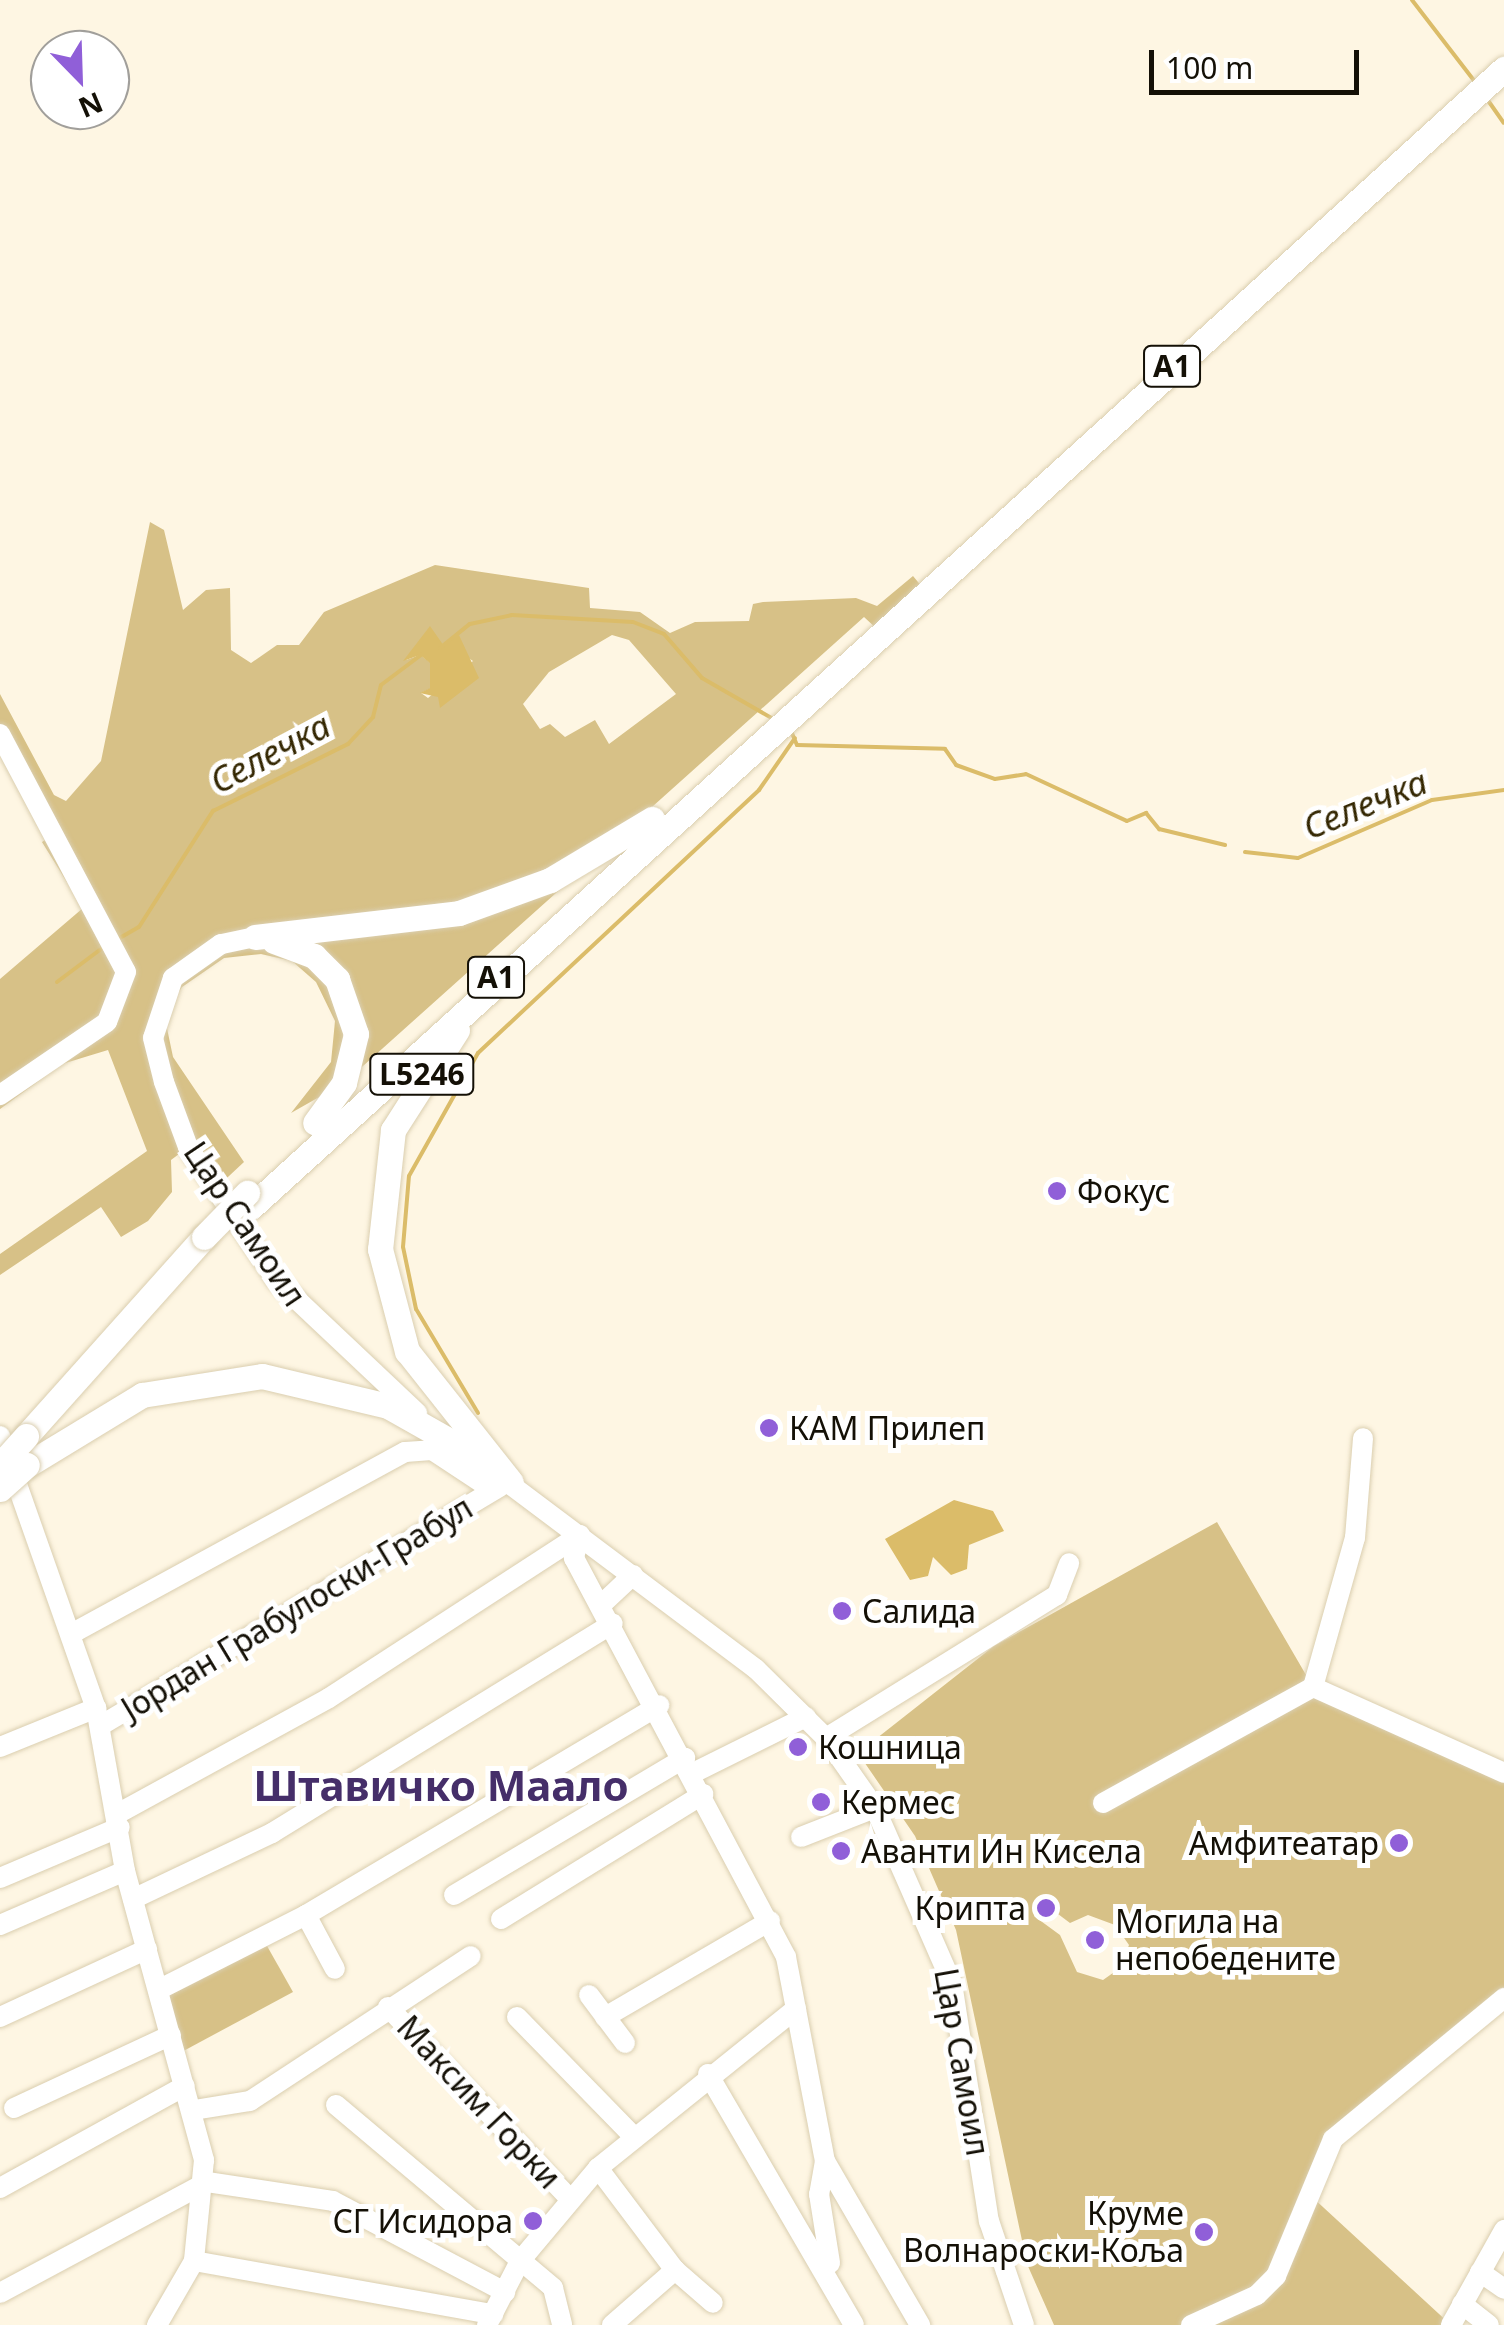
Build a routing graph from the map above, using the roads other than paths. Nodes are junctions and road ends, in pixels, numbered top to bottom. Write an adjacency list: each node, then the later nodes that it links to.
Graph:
1 (1504, 69): 2 (main road, A1)
2 (878, 630): 4 (main road, L5246)
3 (0, 734): 6 (street)
4 (742, 750): 5 (main road, L5246); 7 (main road, A1); 12 (main road, L5246)
5 (254, 937): 7 (main road, L5246); 10 (street, Цар Самоил / L5246)
6 (0, 1094)
7 (249, 1200): 8 (main road, A1)
8 (13, 1436): 11 (main road, bridge); 13 (street, Јордан Грабулоски-Грабул)
9 (1364, 1438): 20 (street)
10 (457, 1445): 12 (street, L5246); 13 (main road, L5246, bridge)
11 (0, 1465)
12 (502, 1486): 14 (street, Цар Самоил / L5246); 19 (street, Јордан Грабулоски-Грабул); 22 (street, Јордан Грабулоски-Грабул)
13 (9, 1490): 19 (street, Јордан Грабулоски-Грабул)
14 (580, 1535): 16 (street, Цар Самоил / L5246); 17 (street); 31 (street)
15 (1069, 1563): 24 (street)
16 (633, 1575): 17 (street); 23 (street, Цар Самоил / L5246)
17 (601, 1604): 18 (street)
18 (613, 1623): 21 (street); 36 (street)
19 (71, 1634): 22 (street, Јордан Грабулоски-Грабул)
20 (1313, 1687): 27 (street); 29 (street)
21 (659, 1706): 26 (street); 37 (street)
22 (98, 1717): 25 (street); 31 (street, Јордан Грабулоски-Грабул)
23 (806, 1718): 24 (street, Цар Самоил / L5246); 26 (street)
24 (826, 1738): 30 (street, Цар Самоил / L5246)
25 (0, 1747)
26 (689, 1766): 28 (street); 35 (street)
27 (1504, 1772)
28 (703, 1794): 38 (street); 39 (street)
29 (1103, 1803)
30 (875, 1808): 32 (street); 82 (street, Цар Самоил / L5246)
31 (120, 1820): 33 (street, Јордан Грабулоски-Грабул); 34 (street)
32 (801, 1837)
33 (125, 1871): 36 (street, Јордан Грабулоски-Грабул); 40 (street)
34 (0, 1878)
35 (454, 1895)
36 (133, 1900): 41 (street, Јордан Грабулоски-Грабул)
37 (306, 1915): 43 (street); 44 (street)
38 (501, 1919)
39 (770, 1922): 48 (street); 50 (street)
40 (0, 1926)
41 (147, 1950): 44 (street, Јордан Грабулоски-Грабул); 49 (street)
42 (470, 1956): 47 (street, Максим Горки)
43 (335, 1969)
44 (160, 1989): 52 (street, Јордан Грабулоски-Грабул)
45 (588, 1995): 50 (street)
46 (1504, 1998): 83 (street)
47 (388, 2007): 58 (street, Максим Горки); 64 (street, Максим Горки)
48 (796, 2009): 54 (street, Максим Горки); 60 (street)
49 (0, 2017)
50 (605, 2017): 53 (street)
51 (518, 2018): 59 (street)
52 (170, 2035): 55 (street, Јордан Грабулоски-Грабул); 57 (street)
53 (625, 2043)
54 (708, 2074): 59 (street, Максим Горки); 70 (street)
55 (186, 2086): 58 (street, Јордан Грабулоски-Грабул); 63 (street)
56 (336, 2105): 67 (street)
57 (14, 2108)
58 (194, 2110): 62 (street, Јордан Грабулоски-Грабул)
59 (634, 2137): 61 (street, Максим Горки)
60 (825, 2162): 70 (street); 81 (street)
61 (598, 2168): 64 (street, Максим Горки); 68 (street, Максим Горки)
62 (207, 2182): 66 (street, Јордан Грабулоски-Грабул); 72 (street); 73 (street)
63 (0, 2188)
64 (569, 2198): 67 (street, Максим Горки)
65 (1504, 2230): 69 (street)
66 (194, 2260): 76 (street); 77 (street, Јордан Грабулоски-Грабул)
67 (520, 2262): 72 (street, Максим Горки); 78 (street)
68 (675, 2270): 74 (street, Максим Горки); 79 (street)
69 (1480, 2272): 71 (street); 75 (street)
70 (833, 2276): 80 (street)
71 (1504, 2289)
72 (504, 2292): 76 (street, Максим Горки)
73 (0, 2293)
74 (713, 2303)
75 (1462, 2304): 84 (street); 85 (street)
76 (490, 2319)
77 (163, 2324)
78 (562, 2325)
79 (612, 2325)
80 (854, 2325)
81 (920, 2325)
82 (1024, 2325)
83 (1191, 2325)
84 (1451, 2325)
85 (1489, 2325)

